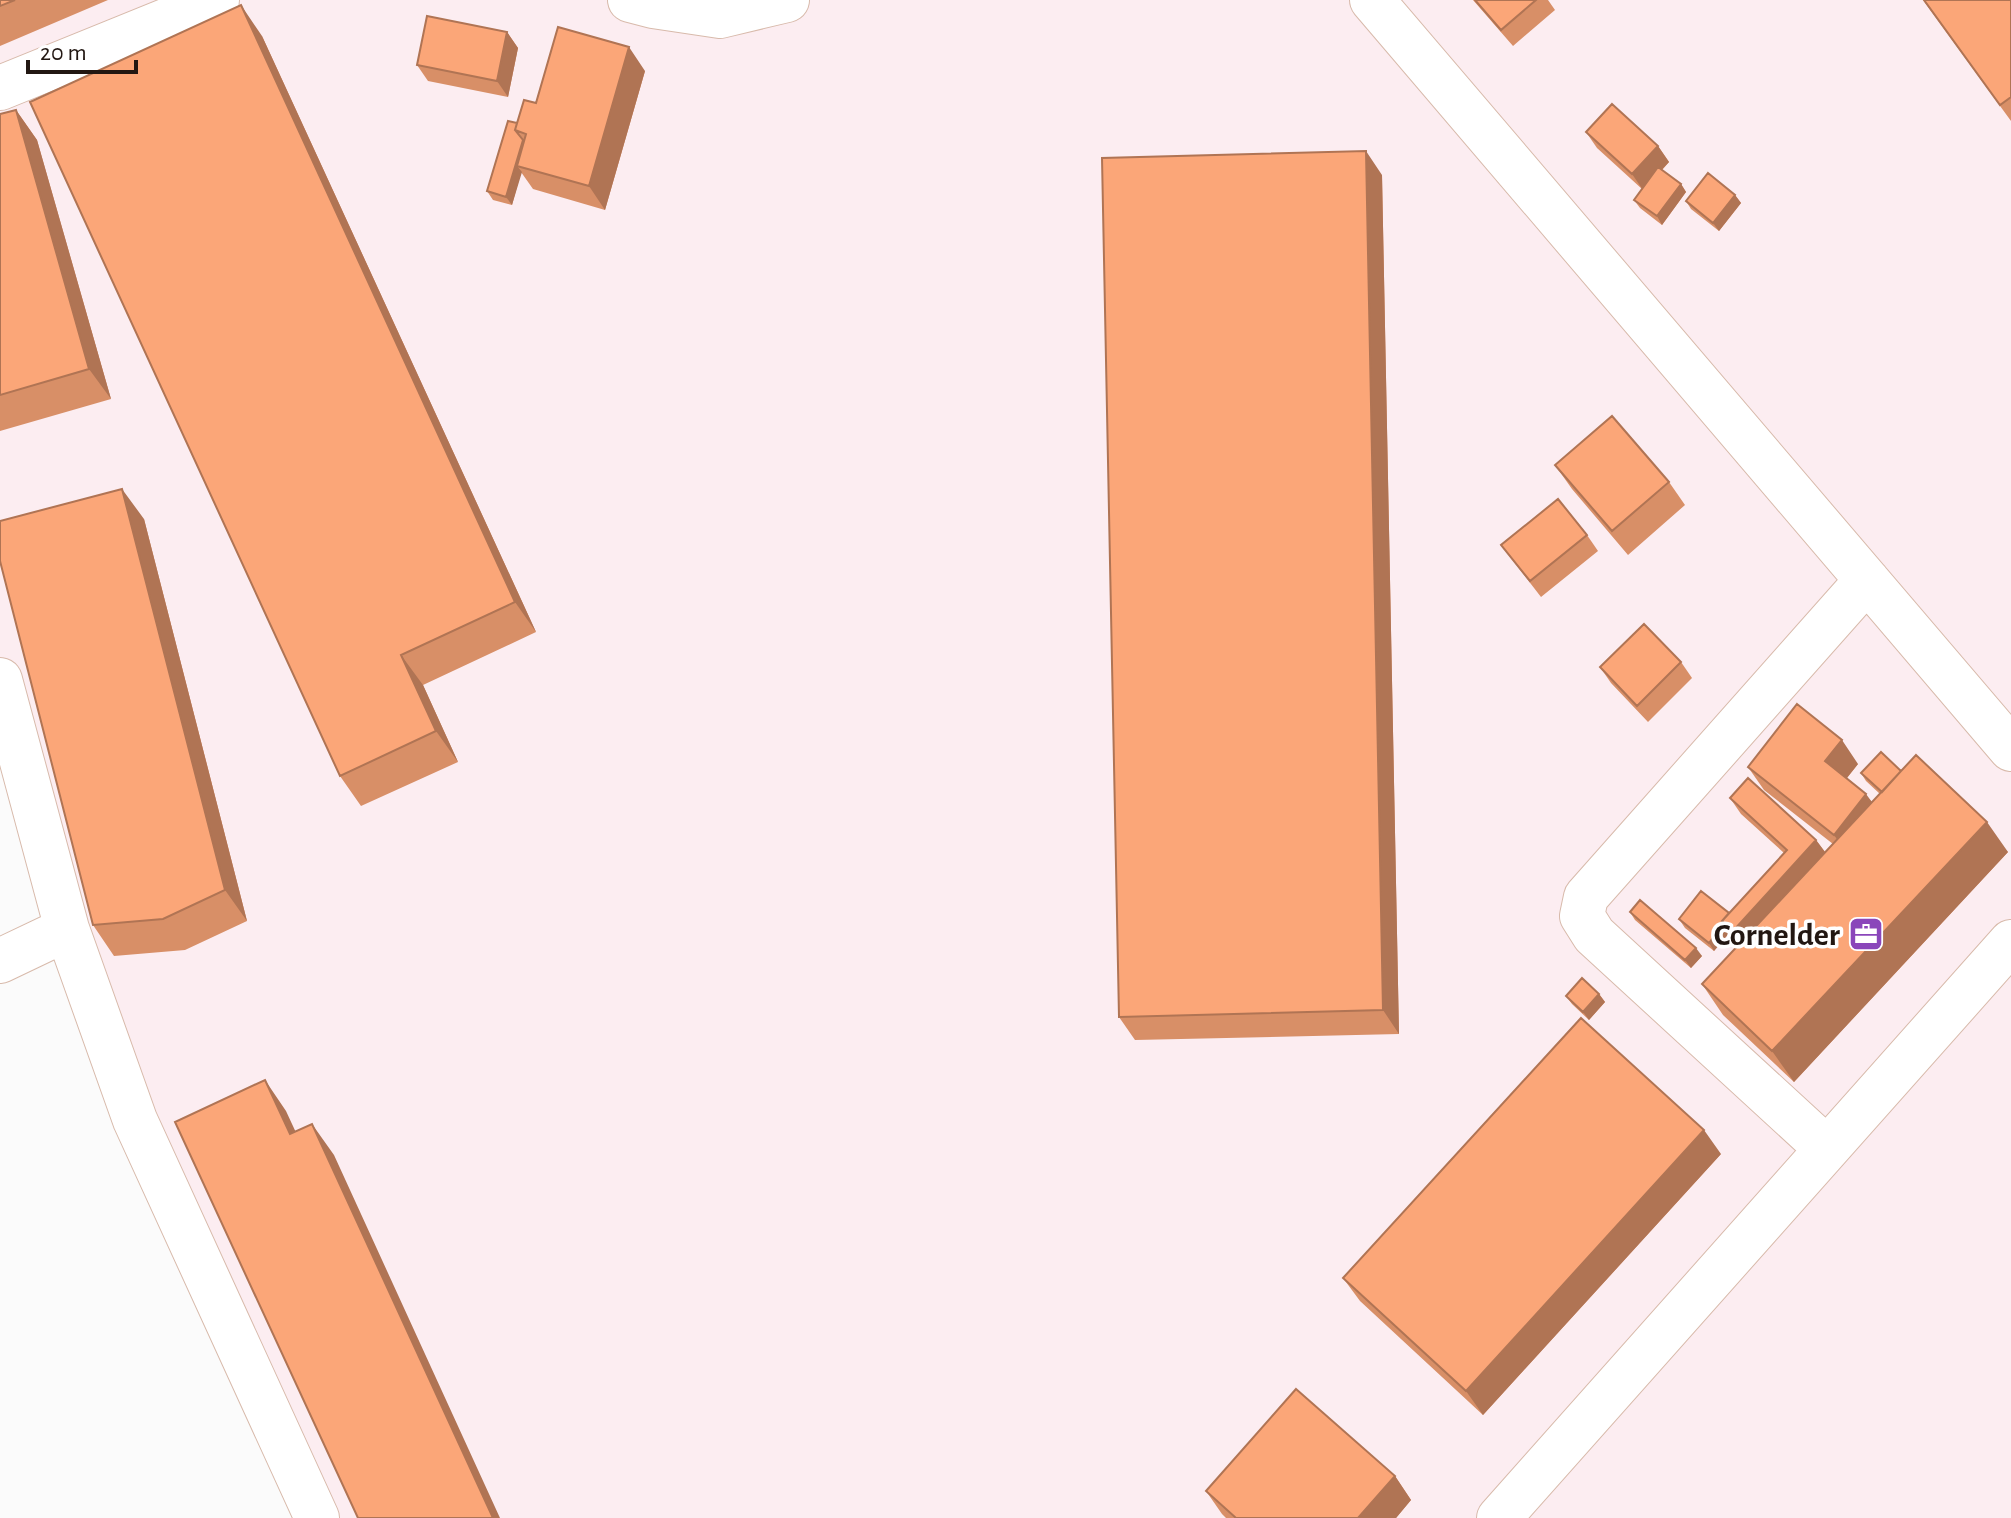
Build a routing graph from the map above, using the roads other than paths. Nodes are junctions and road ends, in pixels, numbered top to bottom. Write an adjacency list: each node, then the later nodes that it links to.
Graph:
1 (217, 0): 5 (lane)
2 (630, 0): 3 (lane)
3 (787, 0)
4 (1372, 0): 6 (lane)
5 (0, 88)
6 (1867, 580): 8 (lane); 12 (lane)
7 (0, 683): 9 (lane)
8 (2011, 749)
9 (67, 929): 11 (lane); 13 (lane)
10 (2011, 942): 12 (lane)
11 (0, 961)
12 (1827, 1149): 14 (lane)
13 (317, 1518)
14 (1499, 1518)

